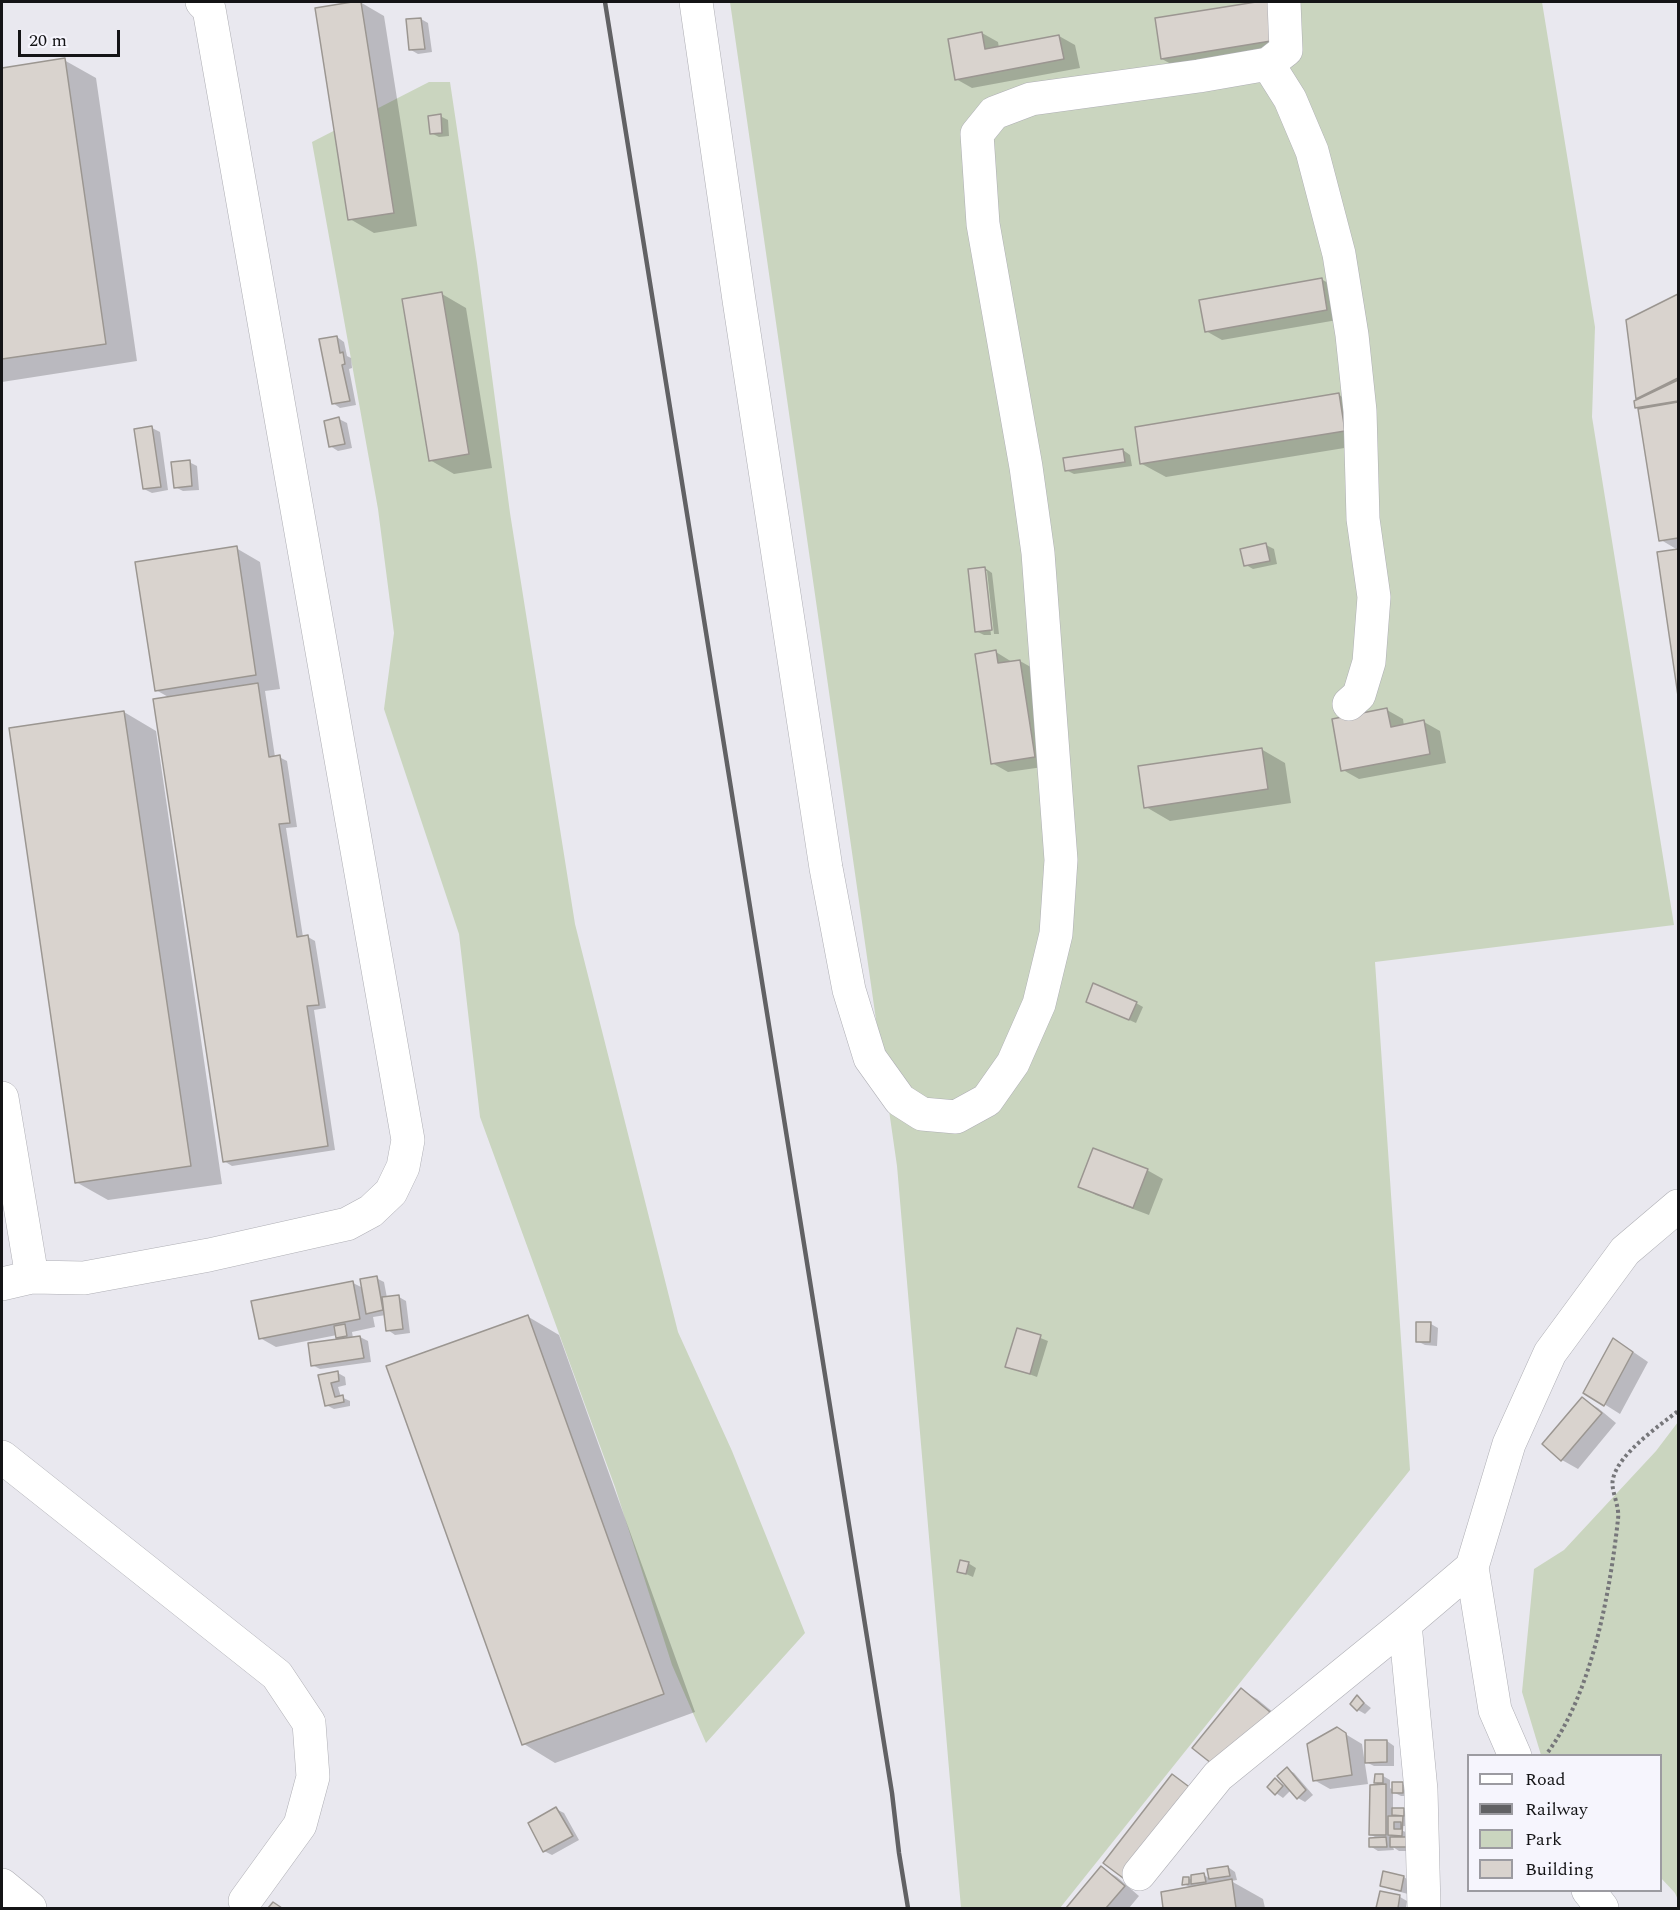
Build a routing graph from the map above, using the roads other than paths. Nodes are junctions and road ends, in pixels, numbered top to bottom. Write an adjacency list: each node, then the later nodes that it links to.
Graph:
1 (202, 2): 8 (lane)
2 (696, 2): 4 (lane)
3 (1284, 2): 4 (lane)
4 (1268, 64): 5 (lane)
5 (1349, 704)
6 (2, 1098): 8 (lane)
7 (1678, 1206): 10 (lane)
8 (17, 1281)
9 (2, 1457): 16 (lane)
10 (1472, 1567): 11 (lane); 12 (lane)
11 (1405, 1624): 13 (lane); 18 (lane)
12 (1515, 1754)
13 (1138, 1874)
14 (2, 1885): 17 (lane)
15 (1590, 1892): 19 (lane)
16 (245, 1901)
17 (30, 1908)
18 (1424, 1908)
19 (1602, 1908)

